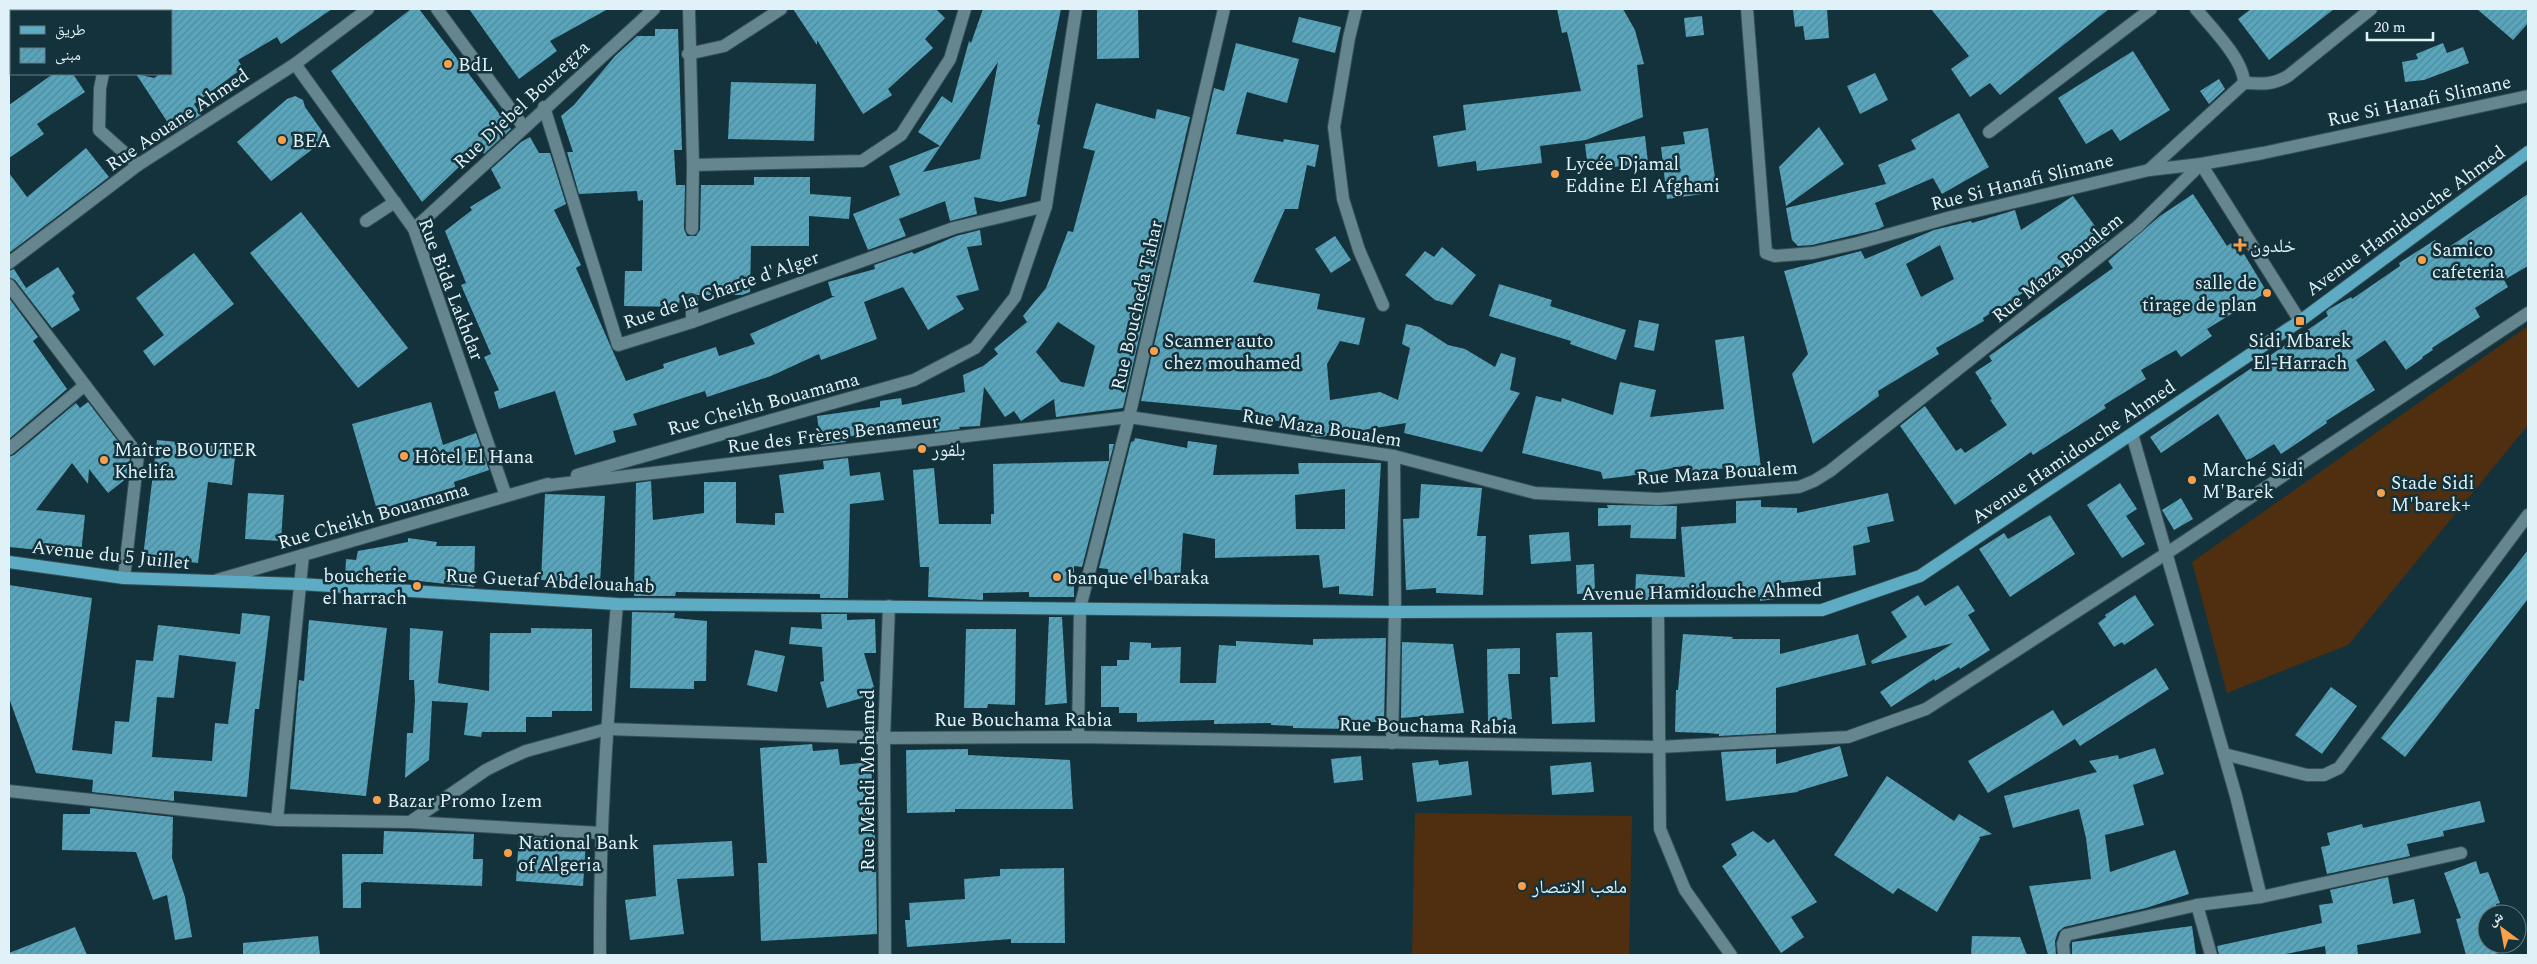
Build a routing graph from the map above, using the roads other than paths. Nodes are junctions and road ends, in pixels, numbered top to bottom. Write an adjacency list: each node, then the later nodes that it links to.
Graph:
1 (368, 9): 15 (street, Rue Aouane Ahmed)
2 (437, 9): 20 (street)
3 (654, 9): 19 (street, Rue Djebel Bouzegza)
4 (689, 9): 14 (street)
5 (781, 9): 14 (street)
6 (965, 9): 25 (street)
7 (1076, 9): 28 (street, Rue Cheikh Bouamama)
8 (1224, 9): 40 (street, Rue Boucheda Tahar)
9 (1356, 9): 35 (street)
10 (1747, 9): 26 (street, Rue Si Hanafi Slimane)
11 (2151, 9): 21 (street)
12 (2196, 9): 17 (street)
13 (2371, 9): 17 (street)
14 (688, 54): 25 (street)
15 (295, 64): 24 (street, Rue Aouane Ahmed); 27 (street, Rue Bida Lakhdar)
16 (103, 75): 24 (street)
17 (2244, 83): 26 (street)
18 (2528, 96): 23 (street, Rue Si Hanafi Slimane)
19 (544, 107): 20 (street, Rue Djebel Bouzegza); 38 (street, Rue de la Charte d'Alger)
20 (524, 126): 30 (street, Rue Djebel Bouzegza)
21 (1989, 132)
22 (2528, 152): 37 (main road, Avenue Hamidouche Ahmed)
23 (2200, 164): 26 (street, Rue Si Hanafi Slimane); 37 (street); 43 (street, Rue Maza Boualem)
24 (138, 165): 32 (street, Rue Aouane Ahmed)
25 (693, 165): 31 (street)
26 (2148, 170)
27 (394, 202): 29 (street); 30 (street, Rue Bida Lakhdar)
28 (1046, 206): 38 (street, Rue de la Charte d'Alger); 44 (street, Rue Cheikh Bouamama)
29 (366, 221)
30 (414, 229): 45 (street, Rue Bida Lakhdar)
31 (692, 229)
32 (9, 263)
33 (9, 285): 39 (street)
34 (692, 300): 38 (street)
35 (1383, 305)
36 (2528, 313): 47 (street, Rue Bouchama Rabia)
37 (2300, 321): 41 (main road, Avenue Hamidouche Ahmed)
38 (692, 322)
39 (85, 386): 42 (street); 50 (street)
40 (1129, 417): 43 (street, Rue Maza Boualem); 44 (street, Rue des Frères Benameur); 55 (street, Rue Boucheda Tahar)
41 (2132, 434): 47 (street); 57 (main road, Avenue Hamidouche Ahmed)
42 (9, 449)
43 (1394, 456): 56 (street)
44 (542, 486): 45 (street, Rue Cheikh Bouamama)
45 (506, 496): 48 (street, Rue Cheikh Bouamama)
46 (2528, 515): 63 (street)
47 (2167, 553): 62 (street, Rue Bouchama Rabia); 63 (street)
48 (303, 555): 51 (street, Rue Cheikh Bouamama); 52 (street)
49 (9, 562): 50 (main road, Avenue du 5 Juillet)
50 (124, 578): 51 (main road, Avenue du 5 Juillet)
51 (209, 583): 52 (main road, Rue Guetaf Abdelouahab)
52 (300, 584): 53 (main road, Rue Guetaf Abdelouahab); 65 (street)
53 (617, 604): 54 (main road, Rue Guetaf Abdelouahab); 58 (street)
54 (889, 606): 55 (main road, Avenue Hamidouche Ahmed); 60 (street, Rue Mehdi Mohamed)
55 (1080, 608): 56 (main road, Avenue Hamidouche Ahmed); 59 (street, Rue Boucheda Tahar)
56 (1395, 612): 57 (main road, Avenue Hamidouche Ahmed); 61 (street)
57 (1658, 612): 62 (street)
58 (607, 729): 60 (street, Rue Bouchama Rabia); 66 (street, Rue Bouchama Rabia); 67 (street)
59 (1078, 736): 60 (street, Rue Bouchama Rabia); 61 (street, Rue Bouchama Rabia)
60 (884, 738): 72 (street, Rue Mehdi Mohamed)
61 (1392, 743): 62 (street, Rue Bouchama Rabia)
62 (1659, 747): 73 (street)
63 (2224, 754): 69 (street)
64 (9, 791): 65 (street)
65 (277, 820): 66 (street)
66 (410, 822): 67 (street)
67 (601, 833): 71 (street)
68 (2461, 853): 69 (street)
69 (2261, 897): 70 (street)
70 (2197, 905): 74 (street); 75 (street)
71 (600, 955)
72 (885, 955)
73 (1731, 955)
74 (2064, 955)
75 (2210, 955)

